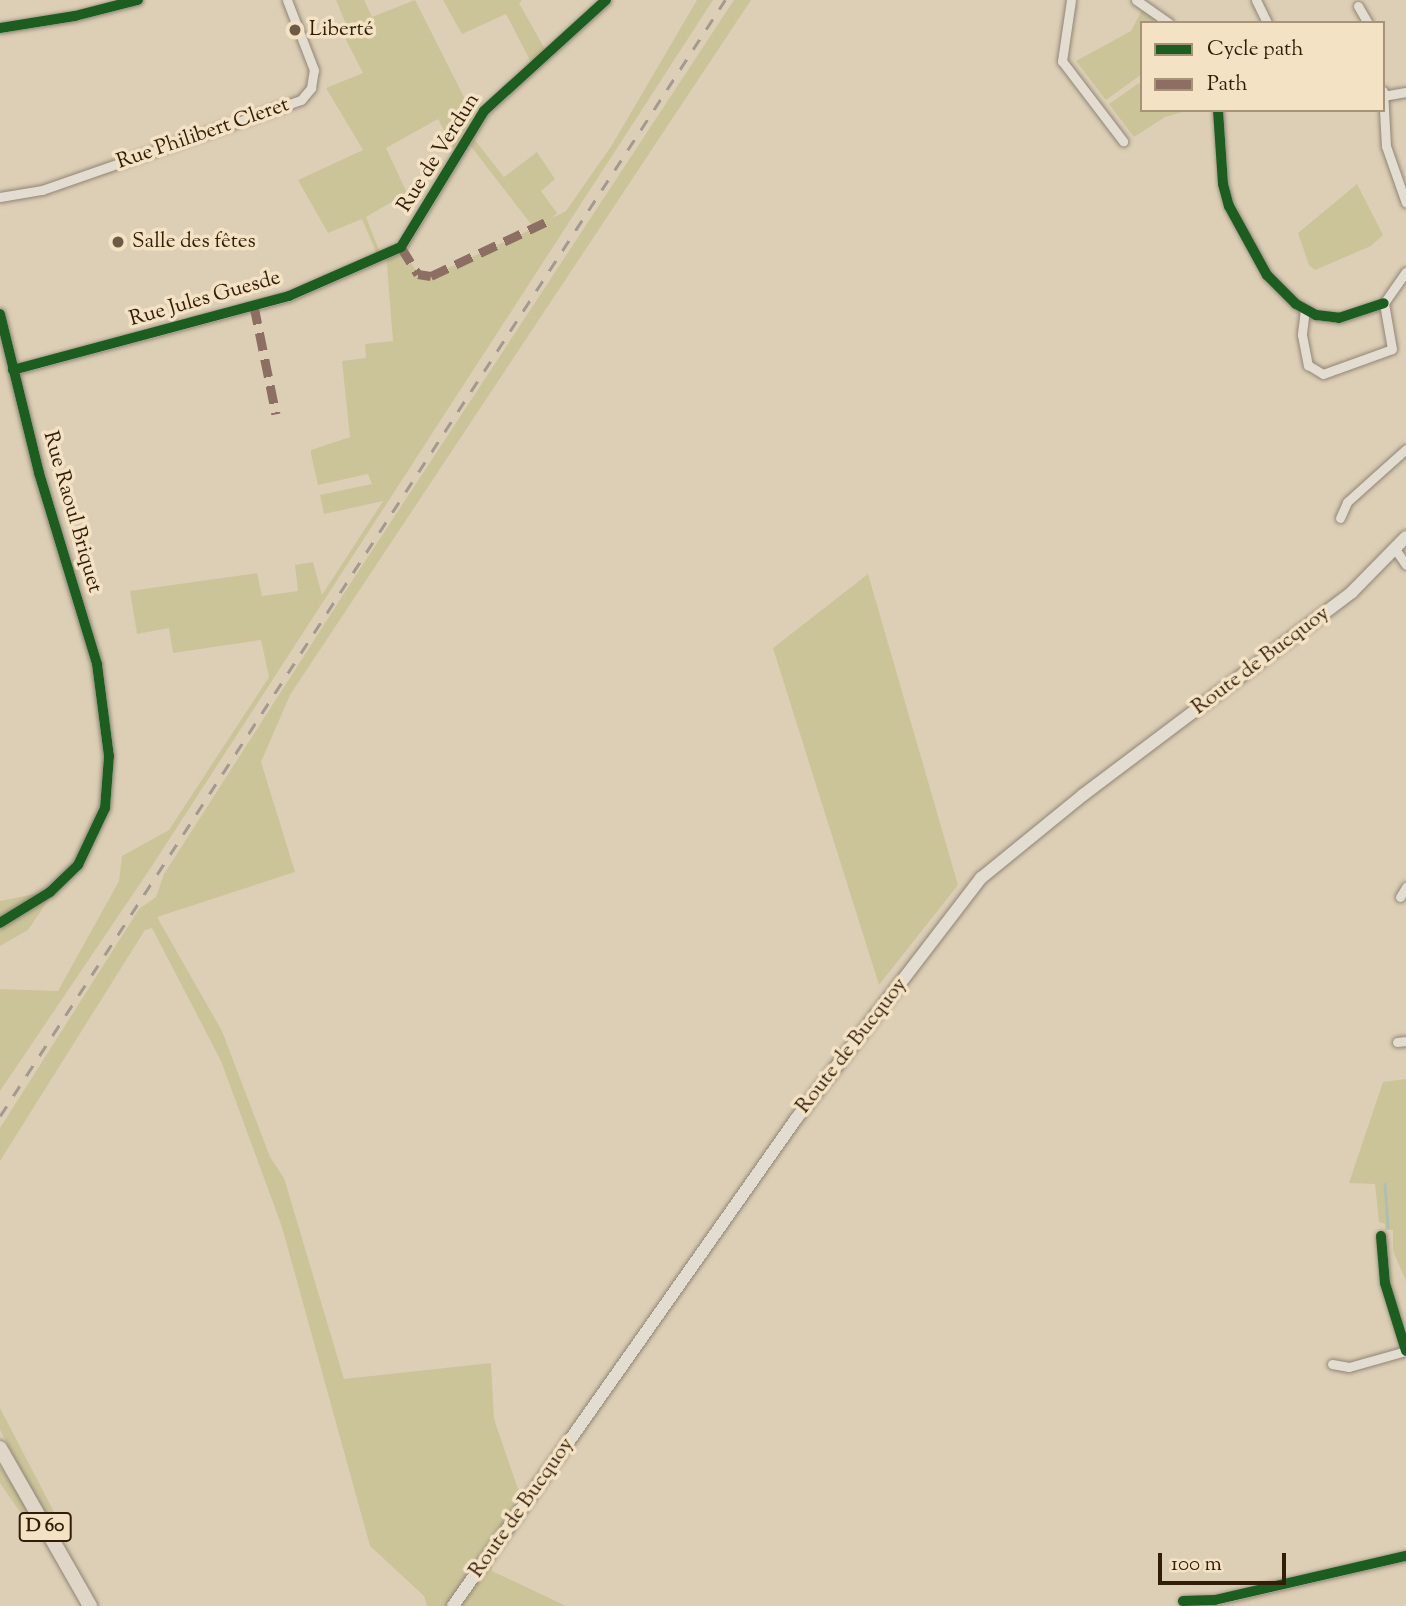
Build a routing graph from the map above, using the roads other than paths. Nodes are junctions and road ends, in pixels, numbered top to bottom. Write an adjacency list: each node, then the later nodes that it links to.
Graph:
1 (138, 0): 11 (street)
2 (287, 0): 17 (street, Rue Philibert Cleret)
3 (606, 0): 19 (street, Rue de Verdun)
4 (1136, 0): 8 (street)
5 (1256, 0): 9 (street)
6 (1071, 2): 16 (street)
7 (1358, 6): 10 (street)
8 (1166, 21)
9 (1267, 21)
10 (1367, 21)
11 (0, 27)
12 (1406, 92): 13 (street)
13 (1385, 95)
14 (1218, 112): 22 (street)
15 (1385, 112): 18 (street)
16 (1124, 141)
17 (0, 197)
18 (1406, 203)
19 (401, 247): 25 (street, Rue Jules Guesde)
20 (1406, 272): 21 (street)
21 (1384, 303): 22 (street); 22 (street)
22 (1305, 309)
23 (0, 314): 24 (street, Rue Raoul Briquet)
24 (5, 356): 25 (street, Rue Raoul Briquet)
25 (13, 370): 33 (street, Rue Raoul Briquet)
26 (1406, 449): 27 (street)
27 (1340, 518)
28 (1406, 537): 29 (main road, Route de Bucquoy)
29 (1395, 549): 30 (street); 41 (main road, Route de Bucquoy)
30 (1406, 565)
31 (1406, 887): 32 (street)
32 (1400, 897)
33 (0, 923)
34 (1381, 1236): 35 (street)
35 (1406, 1351): 36 (street)
36 (1332, 1364)
37 (0, 1448): 40 (main road, D 60)
38 (1406, 1556): 39 (street)
39 (1183, 1601)
40 (90, 1606)
41 (453, 1606)

